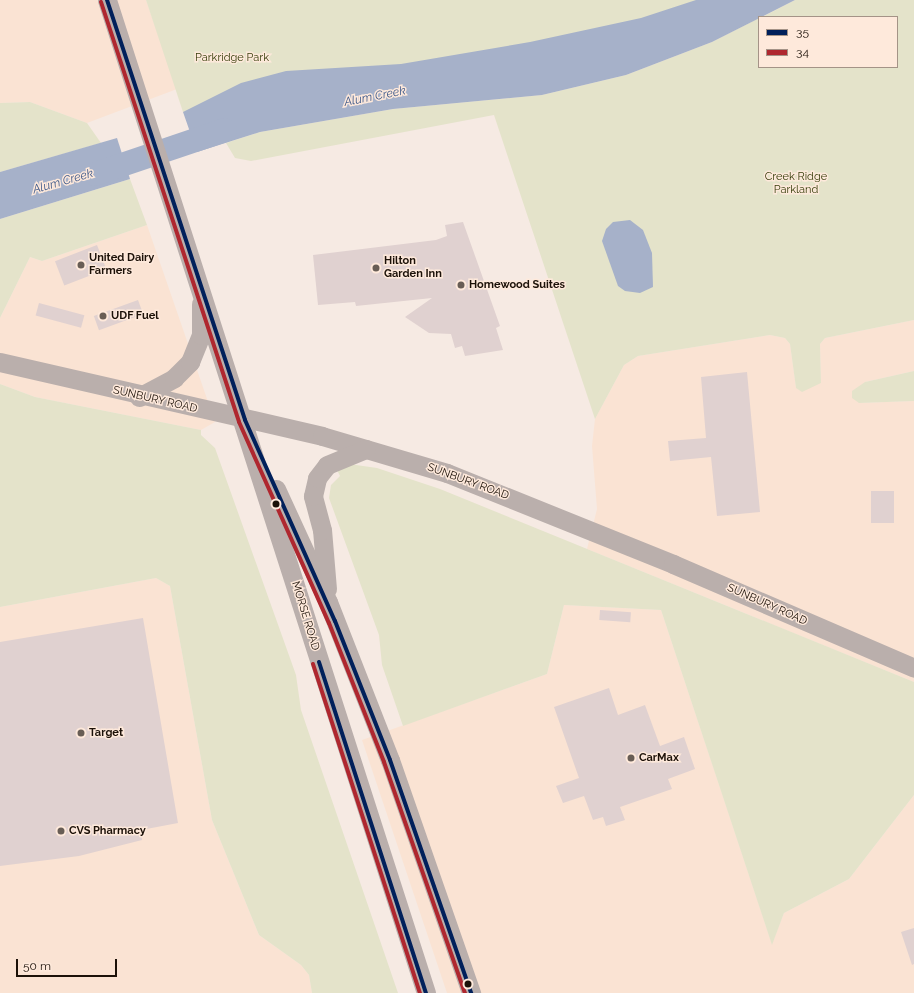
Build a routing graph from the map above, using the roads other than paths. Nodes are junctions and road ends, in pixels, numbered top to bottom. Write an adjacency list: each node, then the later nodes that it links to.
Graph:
1 (107, 0): 2 (main road, MORSE ROAD)
2 (200, 284): 4 (main road); 5 (main road, MORSE ROAD)
3 (0, 362): 4 (main road, SUNBURY ROAD)
4 (139, 397): 5 (main road, SUNBURY ROAD)
5 (244, 420): 6 (main road, SUNBURY ROAD); 7 (main road, MORSE ROAD); 9 (main road, MORSE ROAD)
6 (366, 449): 7 (main road); 8 (main road, SUNBURY ROAD)
7 (328, 602): 10 (main road, MORSE ROAD)
8 (914, 668)
9 (426, 993)
10 (471, 993)

